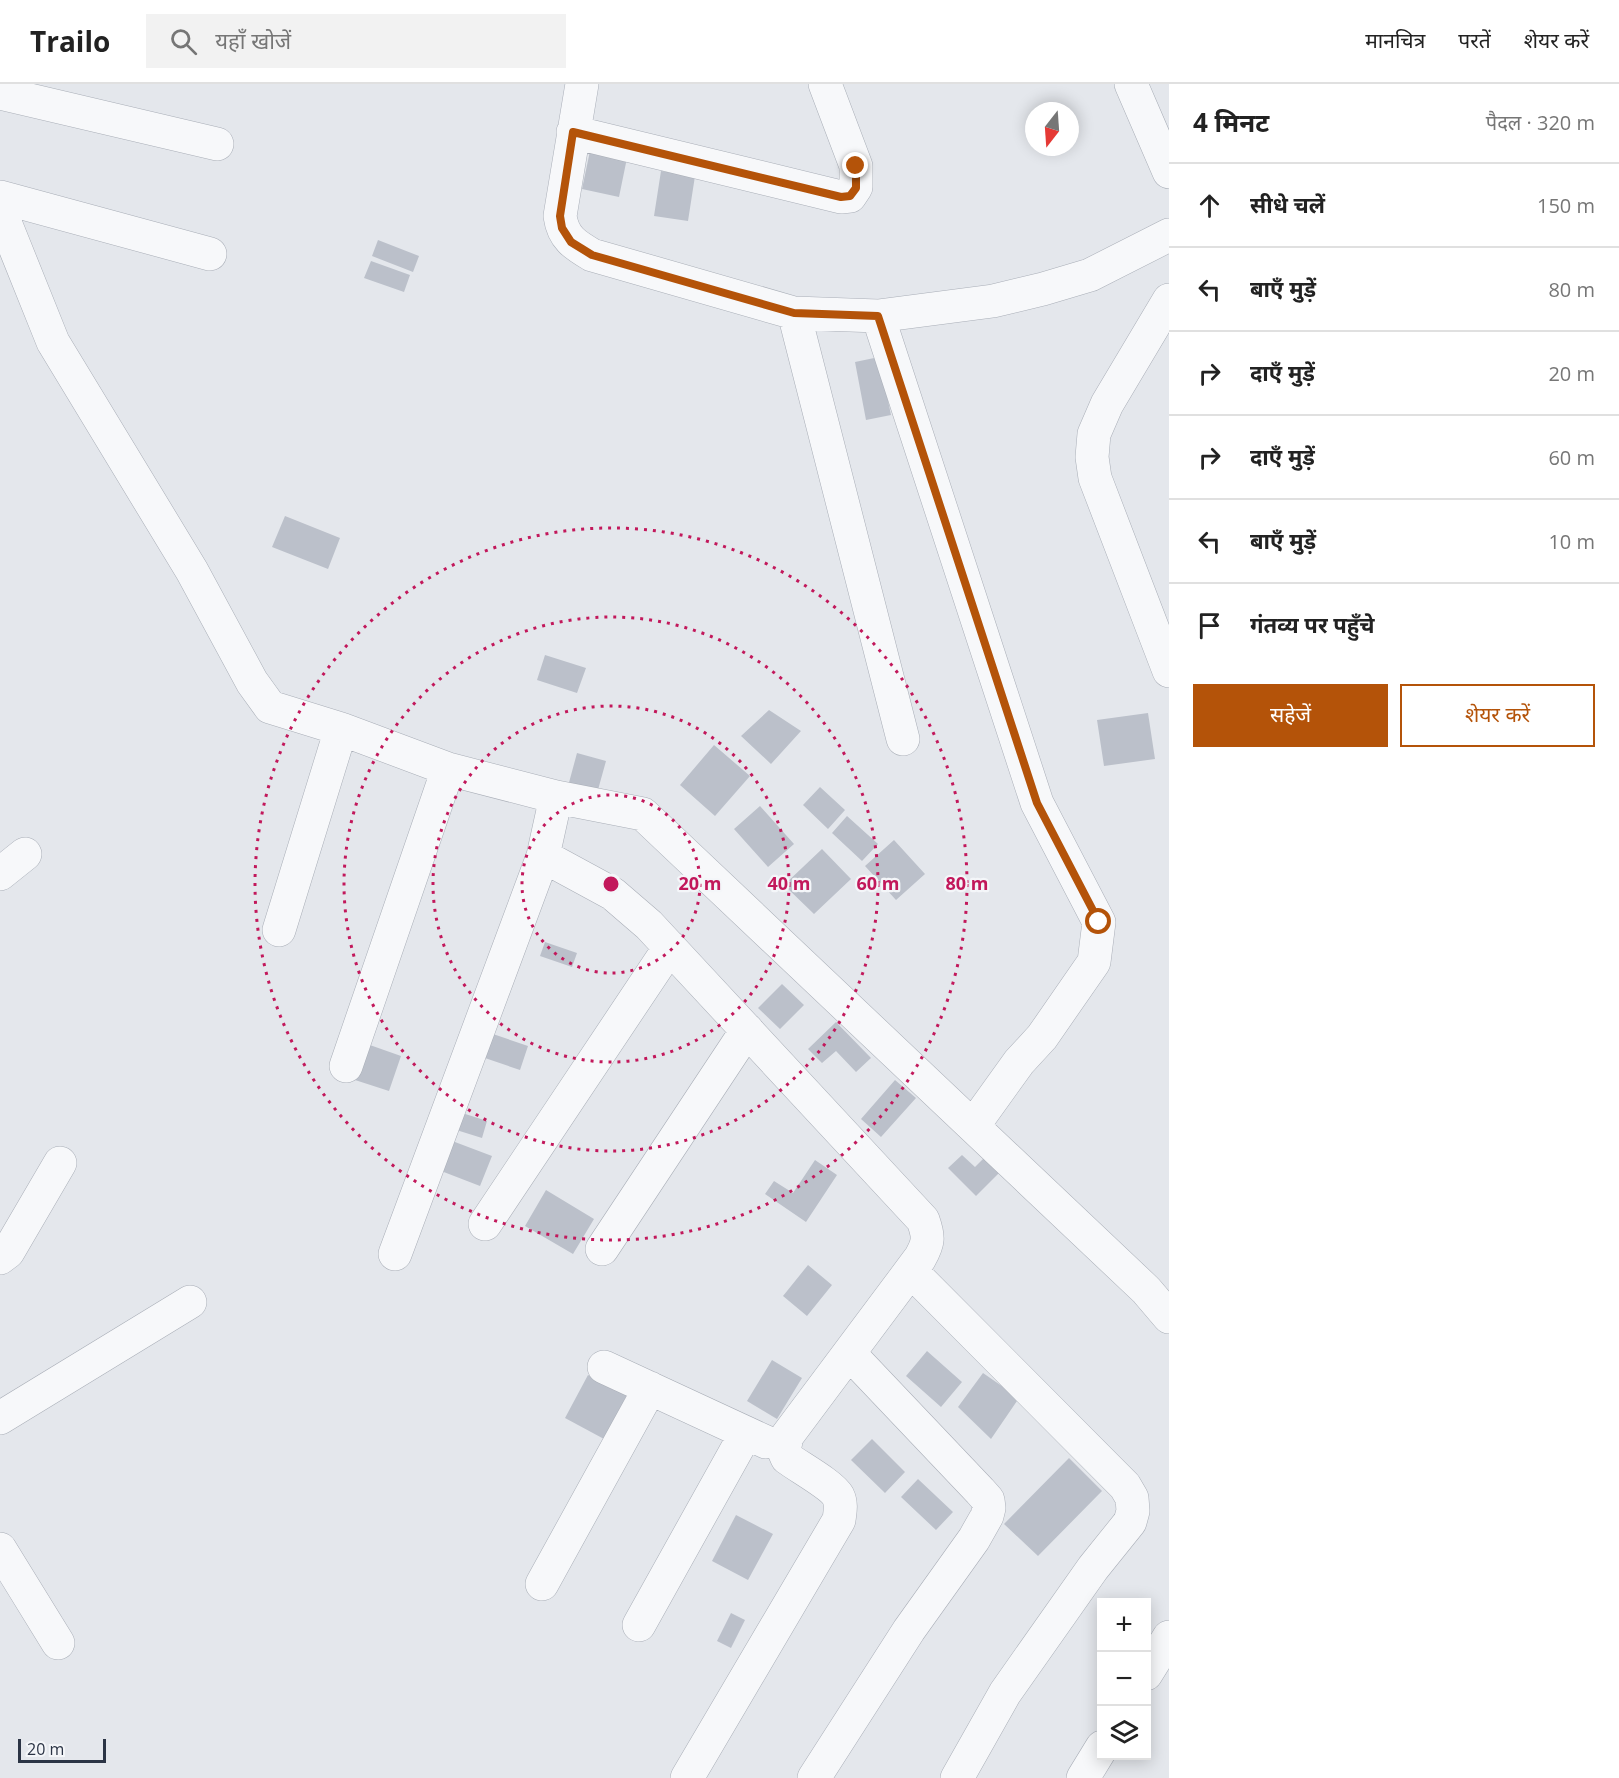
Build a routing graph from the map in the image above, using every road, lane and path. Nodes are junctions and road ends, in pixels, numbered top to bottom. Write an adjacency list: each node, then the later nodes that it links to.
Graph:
1 (582, 84): 5 (street)
2 (825, 84): 5 (street)
3 (1131, 84): 7 (street)
4 (0, 93): 6 (street)
5 (573, 132): 13 (street)
6 (217, 144)
7 (1169, 172)
8 (0, 197): 11 (street)
9 (0, 210): 16 (street)
10 (1169, 235): 14 (street)
11 (210, 254)
12 (1169, 300): 15 (street)
13 (794, 313): 14 (street); 17 (street)
14 (878, 316): 25 (street)
15 (1169, 671)
16 (341, 729): 18 (street); 21 (street)
17 (903, 739)
18 (448, 769): 19 (street); 24 (street)
19 (556, 797): 20 (street); 25 (street)
20 (543, 856): 22 (street); 29 (street)
21 (279, 930)
22 (670, 947): 23 (street); 27 (street)
23 (747, 1030): 28 (street); 31 (street)
24 (346, 1066)
25 (973, 1126): 33 (street)
26 (60, 1164): 30 (street)
27 (485, 1224)
28 (602, 1249)
29 (395, 1254)
30 (0, 1258)
31 (911, 1271): 34 (street); 47 (street)
32 (190, 1302): 37 (street)
33 (1169, 1317)
34 (849, 1353): 39 (street); 46 (street)
35 (604, 1367): 36 (street)
36 (650, 1388): 38 (street); 41 (street)
37 (0, 1418)
38 (746, 1433): 39 (street); 42 (street)
39 (784, 1451): 45 (street)
40 (0, 1549): 43 (street)
41 (542, 1584)
42 (639, 1625)
43 (58, 1643)
44 (1097, 1754): 48 (street)
45 (687, 1778)
46 (814, 1778)
47 (957, 1778)
48 (1083, 1778)

